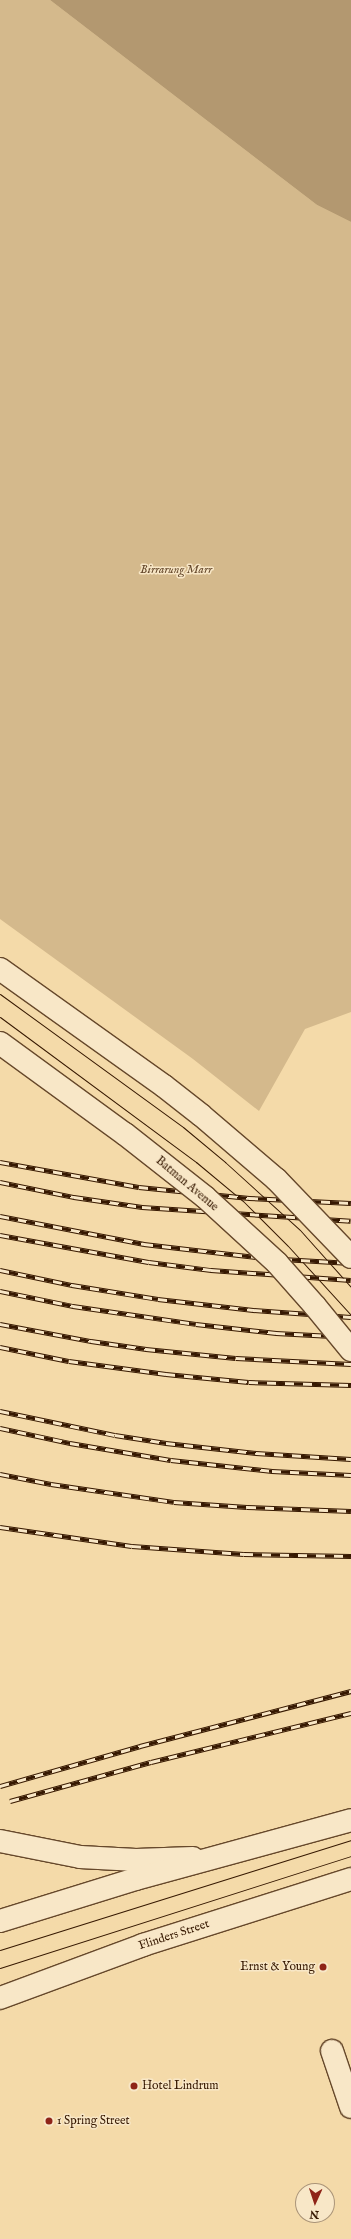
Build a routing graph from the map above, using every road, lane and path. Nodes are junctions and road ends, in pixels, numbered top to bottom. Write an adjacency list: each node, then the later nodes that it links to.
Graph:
1 (0, 968): 3 (street, bridge)
2 (0, 1043): 4 (street, Batman Avenue, bridge)
3 (351, 1257)
4 (351, 1350)
5 (351, 1820): 7 (street)
6 (0, 1841): 7 (street)
7 (223, 1854): 9 (street)
8 (351, 1879): 10 (street, Flinders Street)
9 (0, 1921)
10 (0, 1998)
11 (332, 2051): 12 (street)
12 (351, 2107)

